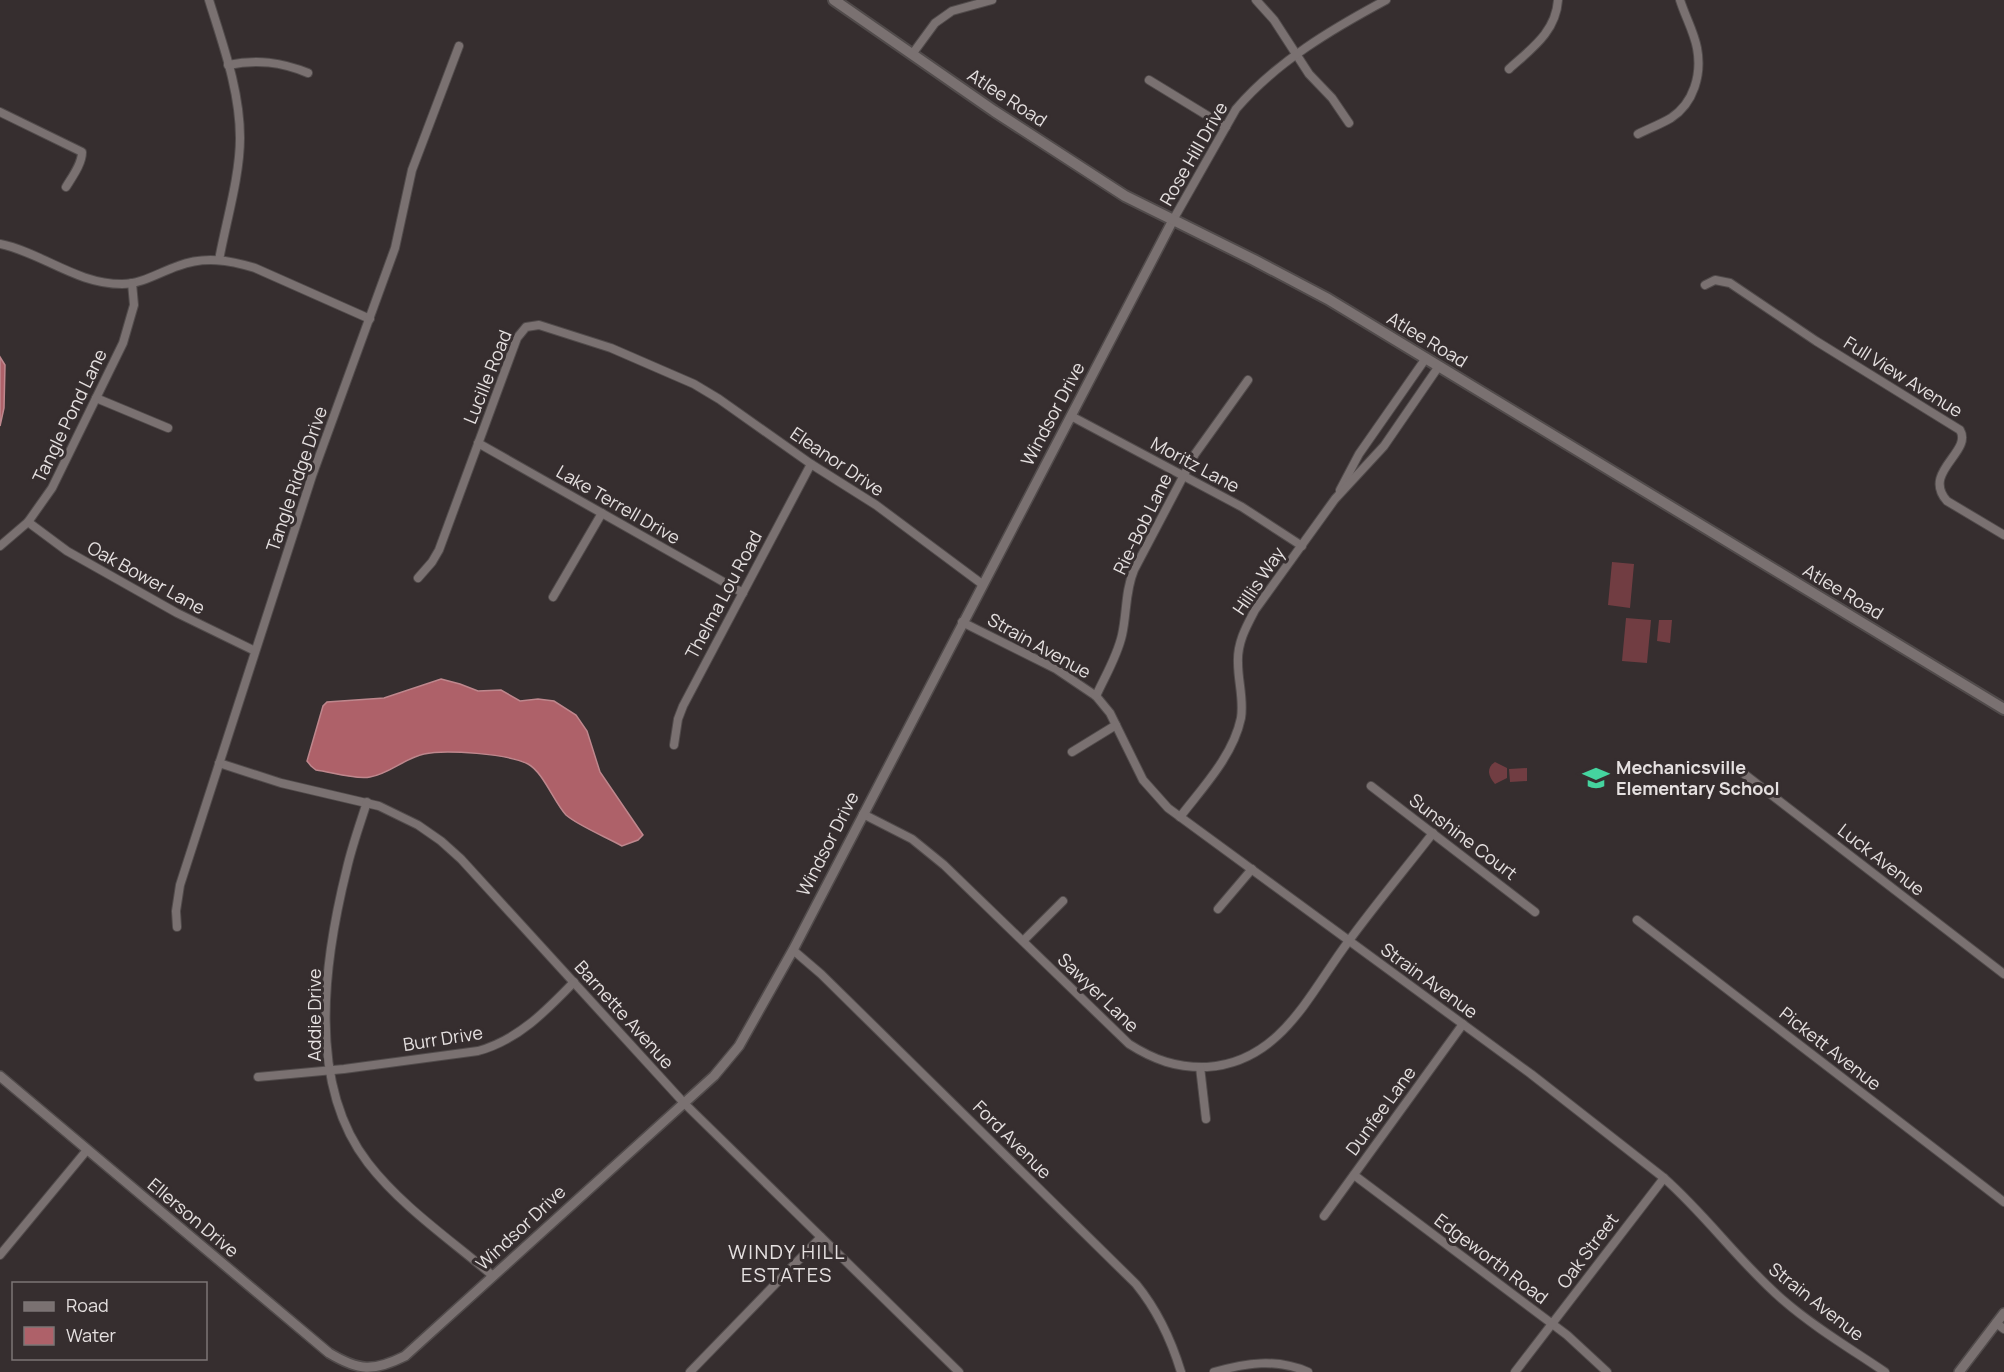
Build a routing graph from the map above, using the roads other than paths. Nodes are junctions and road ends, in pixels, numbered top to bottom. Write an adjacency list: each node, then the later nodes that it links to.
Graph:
1 (209, 0): 11 (street)
2 (834, 0): 9 (main road, Atlee Road)
3 (992, 0): 9 (street)
4 (1256, 0): 10 (street)
5 (1386, 0): 10 (street, Rose Hill Drive)
6 (1558, 0): 12 (street)
7 (1680, 0): 18 (street)
8 (459, 46): 25 (street, Tangle Ridge Drive)
9 (913, 53): 20 (main road, Atlee Road)
10 (1297, 53): 16 (street); 17 (street, Rose Hill Drive)
11 (228, 65): 13 (street); 22 (street)
12 (1509, 69)
13 (308, 73)
14 (1149, 80): 17 (street)
15 (0, 112): 19 (street)
16 (1349, 123)
17 (1226, 127): 20 (street, Rose Hill Drive)
18 (1638, 134)
19 (66, 187)
20 (1173, 220): 26 (main road, Atlee Road); 31 (street, Windsor Drive)
21 (0, 244): 23 (street)
22 (219, 260): 23 (street); 25 (street)
23 (132, 283): 30 (street, Tangle Pond Lane)
24 (1705, 285): 39 (street, Full View Avenue)
25 (370, 319): 47 (street, Tangle Ridge Drive)
26 (1426, 358): 27 (main road, Atlee Road); 36 (street, Hillis Way)
27 (1439, 366): 36 (street, Hillis Way); 49 (main road, Atlee Road)
28 (670, 373): 33 (street, Lucille Road); 34 (street, Eleanor Drive)
29 (1248, 380): 35 (street, Rie-Bob Lane)
30 (96, 398): 32 (street); 38 (street, Tangle Pond Lane)
31 (1071, 416): 35 (street, Moritz Lane); 43 (street, Windsor Drive)
32 (168, 428)
33 (478, 442): 37 (street, Lake Terrell Drive); 42 (street, Lucille Road)
34 (811, 464): 43 (street, Eleanor Drive); 44 (street, Thelma Lou Road)
35 (1183, 476): 41 (street, Moritz Lane); 48 (street, Rie-Bob Lane)
36 (1335, 499): 41 (street, Hillis Way)
37 (602, 513): 44 (street, Lake Terrell Drive); 45 (street)
38 (28, 522): 40 (street, Tangle Pond Lane); 47 (street, Oak Bower Lane)
39 (2004, 535)
40 (0, 546)
41 (1302, 546): 58 (street, Hillis Way)
42 (418, 578)
43 (982, 584): 46 (street, Windsor Drive)
44 (743, 593): 51 (street, Thelma Lou Road)
45 (553, 597)
46 (962, 622): 48 (street, Strain Avenue); 57 (street, Windsor Drive)
47 (255, 651): 53 (street, Tangle Ridge Drive)
48 (1096, 696): 50 (street, Strain Avenue)
49 (2004, 709)
50 (1116, 725): 52 (street); 58 (street, Strain Avenue)
51 (674, 744)
52 (1072, 752)
53 (219, 763): 56 (street, Barnette Avenue); 65 (street, Tangle Ridge Drive)
54 (1739, 770): 69 (street, Luck Avenue)
55 (1371, 786): 59 (street, Sunshine Court)
56 (367, 802): 70 (street, Barnette Avenue); 73 (street, Addie Drive)
57 (862, 814): 66 (street, Sawyer Lane); 68 (street, Windsor Drive)
58 (1180, 817): 60 (street, Strain Avenue)
59 (1433, 833): 63 (street, Sunshine Court); 67 (street, Sawyer Lane)
60 (1252, 869): 62 (street); 67 (street, Strain Avenue)
61 (1063, 901): 66 (street)
62 (1218, 909)
63 (1536, 912)
64 (1637, 920): 81 (street, Pickett Avenue)
65 (177, 927)
66 (1023, 941): 72 (street, Sawyer Lane)
67 (1349, 941): 71 (street, Strain Avenue); 72 (street, Sawyer Lane)
68 (793, 950): 76 (street, Windsor Drive); 92 (street, Ford Avenue)
69 (2004, 974)
70 (574, 982): 73 (street, Burr Drive); 76 (street, Barnette Avenue)
71 (1462, 1024): 79 (street, Dunfee Lane); 80 (street, Strain Avenue)
72 (1200, 1067): 77 (street)
73 (329, 1070): 75 (street, Burr Drive); 85 (street, Addie Drive)
74 (0, 1076): 78 (street, Ellerson Drive)
75 (258, 1077)
76 (684, 1103): 83 (street, Barnette Avenue); 85 (street, Windsor Drive)
77 (1206, 1119)
78 (87, 1150): 84 (street); 89 (street, Ellerson Drive)
79 (1354, 1175): 82 (street, Dunfee Lane); 87 (street, Edgeworth Road)
80 (1664, 1178): 87 (street, Oak Street); 97 (street, Strain Avenue)
81 (2004, 1203)
82 (1324, 1216)
83 (821, 1237): 90 (street); 91 (street, Barnette Avenue)
84 (0, 1255)
85 (493, 1276): 89 (street, Windsor Drive)
86 (2004, 1313): 88 (street)
87 (1552, 1324): 95 (street, Oak Street); 96 (street, Edgeworth Road)
88 (2000, 1326): 98 (street)
89 (374, 1371)
90 (690, 1372)
91 (959, 1372)
92 (1181, 1372)
93 (1214, 1372): 94 (street)
94 (1308, 1372)
95 (1515, 1372)
96 (1607, 1372)
97 (1885, 1372)
98 (1959, 1372)

